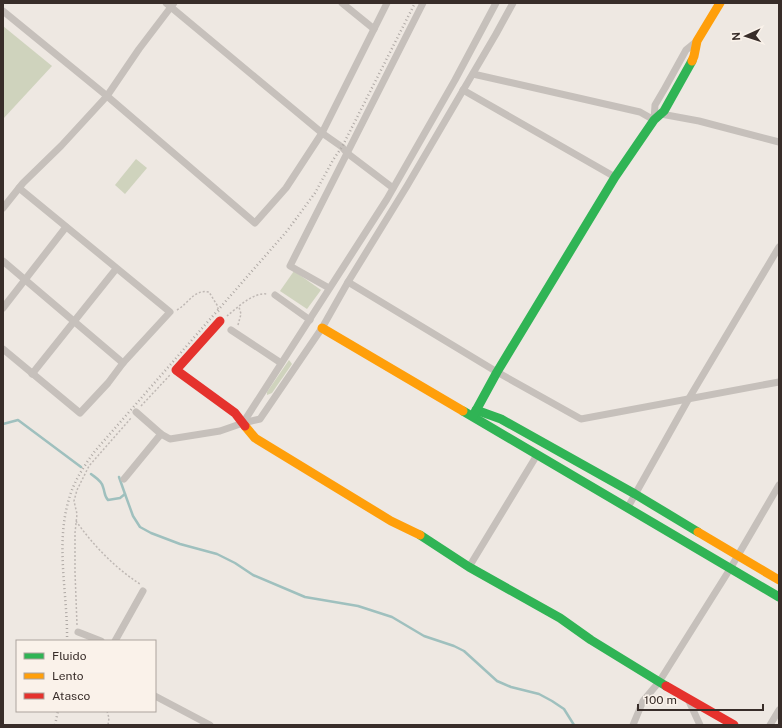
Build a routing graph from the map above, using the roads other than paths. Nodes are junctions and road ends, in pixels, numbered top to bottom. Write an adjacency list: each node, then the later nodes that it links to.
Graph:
1 (342, 3): 9 (street)
2 (387, 3): 9 (street)
3 (423, 3): 16 (street)
4 (496, 3): 19 (street)
5 (513, 3): 10 (street)
6 (720, 3): 13 (street)
7 (171, 4): 12 (street); 14 (street)
8 (3, 11): 12 (street)
9 (374, 29): 14 (street)
10 (473, 74): 11 (street); 13 (street)
11 (463, 90): 17 (street); 26 (street)
12 (107, 96): 14 (street); 18 (street)
13 (658, 117): 15 (street); 17 (street)
14 (322, 133): 16 (street)
15 (779, 142)
16 (347, 153): 19 (street); 27 (street)
17 (615, 177): 38 (street)
18 (19, 188): 20 (street); 21 (street)
19 (393, 188): 27 (street)
20 (3, 208)
21 (66, 227): 24 (street); 25 (street)
22 (779, 247): 41 (street)
23 (3, 261): 25 (street)
24 (116, 268): 32 (street); 36 (street)
25 (25, 281): 29 (street); 32 (street)
26 (348, 282): 33 (street); 38 (street)
27 (329, 288): 30 (street)
28 (275, 295): 30 (street)
29 (3, 308)
30 (310, 320): 37 (street)
31 (220, 321): 44 (street)
32 (74, 322): 36 (street); 39 (street)
33 (322, 328): 43 (street); 44 (street)
34 (234, 331): 37 (street)
35 (3, 349): 39 (street)
36 (123, 363): 39 (street)
37 (281, 363): 44 (street)
38 (497, 372): 41 (street); 43 (street)
39 (32, 374)
40 (779, 382): 41 (street)
41 (688, 400): 49 (street)
42 (136, 412): 45 (street)
43 (475, 413): 46 (street); 49 (street)
44 (242, 423): 45 (street); 52 (street)
45 (161, 434): 47 (street)
46 (537, 454): 50 (street); 52 (street)
47 (124, 479)
48 (779, 485): 51 (street)
49 (636, 494): 50 (street); 51 (street)
50 (628, 507): 53 (street)
51 (738, 555): 53 (street); 54 (street)
52 (469, 567): 60 (street)
53 (730, 569): 56 (street); 60 (street)
54 (779, 580)
55 (143, 591): 59 (street)
56 (779, 597)
57 (78, 632): 58 (street)
58 (98, 640)
59 (115, 640)
60 (659, 682): 62 (street); 65 (street)
61 (156, 697): 64 (street)
62 (688, 699): 66 (street); 67 (street)
63 (779, 710): 68 (street)
64 (210, 725)
65 (633, 725)
66 (700, 725)
67 (734, 725)
68 (770, 725)

